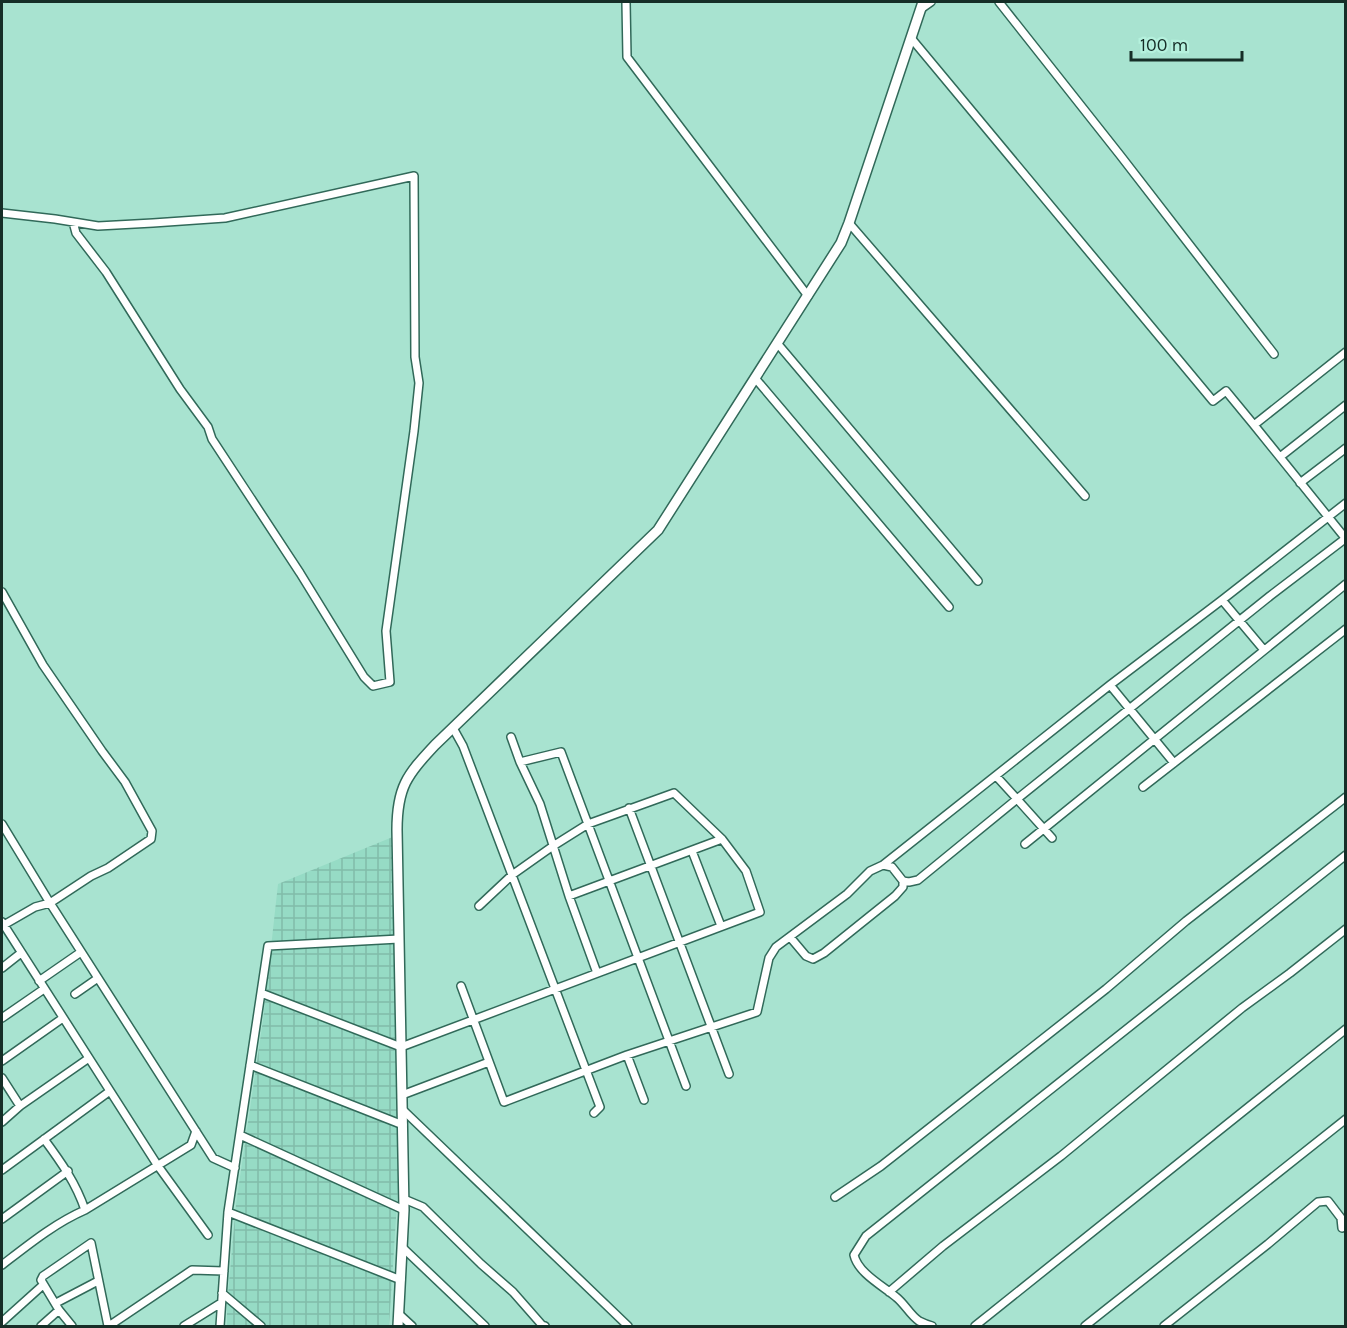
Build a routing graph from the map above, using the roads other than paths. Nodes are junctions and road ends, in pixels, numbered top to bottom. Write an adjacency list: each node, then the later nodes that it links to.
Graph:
1 (626, 2): 9 (street)
2 (931, 2): 4 (street)
3 (999, 2): 12 (street)
4 (922, 5): 5 (main road)
5 (911, 38): 8 (main road); 15 (street)
6 (2, 213): 7 (street)
7 (73, 222): 7 (street)
8 (849, 223): 9 (main road); 19 (street)
9 (808, 296): 10 (main road)
10 (777, 343): 13 (main road); 23 (street)
11 (1346, 352): 15 (street)
12 (1274, 354)
13 (755, 378): 27 (street); 33 (main road)
14 (1346, 405): 17 (street)
15 (1254, 425): 17 (street)
16 (1346, 448): 18 (street)
17 (1280, 457): 18 (street)
18 (1300, 483): 21 (street)
19 (1085, 496)
20 (1346, 503): 21 (street)
21 (1328, 518): 22 (street); 26 (street)
22 (1345, 538): 28 (street)
23 (978, 581)
24 (1346, 584): 30 (street)
25 (2, 592): 58 (street)
26 (1222, 600): 28 (street); 31 (street)
27 (949, 607)
28 (1240, 621): 30 (street); 32 (street)
29 (1346, 629): 37 (street)
30 (1264, 650): 35 (street)
31 (1110, 685): 32 (street); 38 (street)
32 (1130, 709): 35 (street); 41 (street)
33 (453, 728): 54 (street); 64 (main road)
34 (511, 737): 36 (street)
35 (1154, 739): 37 (street); 45 (street)
36 (520, 762): 44 (street); 49 (street)
37 (1174, 762): 39 (street)
38 (996, 776): 41 (street); 52 (street)
39 (1143, 787)
40 (1346, 796): 110 (street)
41 (1017, 799): 45 (street); 56 (street)
42 (629, 808): 44 (street); 47 (street); 53 (street)
43 (2, 824): 58 (street)
44 (588, 824): 49 (street); 55 (street)
45 (1044, 828): 46 (street); 48 (street)
46 (1052, 838)
47 (722, 840): 50 (street); 61 (street)
48 (1025, 844)
49 (553, 846): 54 (street); 57 (street)
50 (692, 851): 53 (street); 61 (street)
51 (1346, 855): 124 (street)
52 (883, 865): 56 (street); 63 (street)
53 (651, 866): 55 (street); 65 (street)
54 (512, 875): 59 (street); 75 (street)
55 (610, 881): 57 (street); 68 (street)
56 (903, 881): 63 (street)
57 (569, 896): 70 (street)
58 (50, 903): 60 (street); 66 (street)
59 (479, 906)
60 (2, 924): 67 (street)
61 (722, 926): 65 (street)
62 (1346, 929): 124 (street)
63 (790, 937): 81 (street)
64 (399, 939): 76 (street); 84 (main road)
65 (680, 942): 68 (street); 81 (street)
66 (81, 952): 71 (street); 72 (street)
67 (21, 954): 69 (street); 72 (street)
68 (638, 957): 70 (street); 83 (street)
69 (2, 968)
70 (597, 973): 75 (street)
71 (98, 978): 77 (street); 103 (street)
72 (39, 981): 74 (street)
73 (460, 986): 80 (street)
74 (44, 989): 78 (street); 79 (street)
75 (555, 989): 80 (street); 90 (street)
76 (261, 993): 84 (street); 89 (street)
77 (75, 994)
78 (2, 1018)
79 (63, 1018): 86 (street); 87 (street)
80 (473, 1020): 84 (street); 88 (street)
81 (711, 1026): 83 (street); 91 (street)
82 (1346, 1029): 142 (street)
83 (670, 1041): 85 (street); 93 (street)
84 (401, 1047): 95 (main road)
85 (627, 1055): 90 (street); 96 (street)
86 (89, 1058): 94 (street); 97 (street)
87 (2, 1061)
88 (489, 1062): 90 (street); 95 (street)
89 (250, 1065): 102 (street); 104 (street)
90 (586, 1071): 99 (street)
91 (729, 1074)
92 (2, 1078): 97 (street)
93 (686, 1086)
94 (110, 1091): 105 (street); 106 (street)
95 (402, 1095): 98 (main road)
96 (644, 1100)
97 (20, 1106): 101 (street)
98 (402, 1109): 102 (main road); 140 (street)
99 (594, 1113)
100 (1346, 1119): 143 (street)
101 (2, 1122)
102 (403, 1125): 111 (main road)
103 (196, 1131): 106 (street); 107 (street)
104 (240, 1135): 107 (street); 113 (street)
105 (44, 1139): 108 (street); 109 (street)
106 (158, 1166): 112 (street); 117 (street)
107 (235, 1168): 114 (street)
108 (2, 1170)
109 (68, 1171): 112 (street); 115 (street)
110 (835, 1197)
111 (404, 1199): 113 (main road); 139 (street)
112 (85, 1210): 119 (street)
113 (404, 1210): 118 (main road)
114 (228, 1212): 120 (street); 121 (street)
115 (2, 1219)
116 (1346, 1225): 144 (street)
117 (208, 1235)
118 (402, 1247): 121 (main road); 138 (street)
119 (2, 1264)
120 (224, 1271): 125 (street); 132 (street)
121 (401, 1280): 128 (main road)
122 (98, 1281): 123 (street); 127 (street); 132 (street)
123 (43, 1285): 127 (street); 129 (street)
124 (889, 1292): 141 (street)
125 (222, 1293): 126 (street); 135 (street)
126 (221, 1302): 133 (street); 134 (street)
127 (57, 1307): 130 (street); 131 (street)
128 (399, 1314): 136 (main road); 137 (street)
129 (2, 1322)
130 (41, 1326)
131 (72, 1326)
132 (108, 1326)
133 (184, 1326)
134 (220, 1326)
135 (261, 1326)
136 (398, 1326)
137 (412, 1326)
138 (485, 1326)
139 (545, 1326)
140 (628, 1326)
141 (932, 1326)
142 (975, 1326)
143 (1085, 1326)
144 (1164, 1326)

